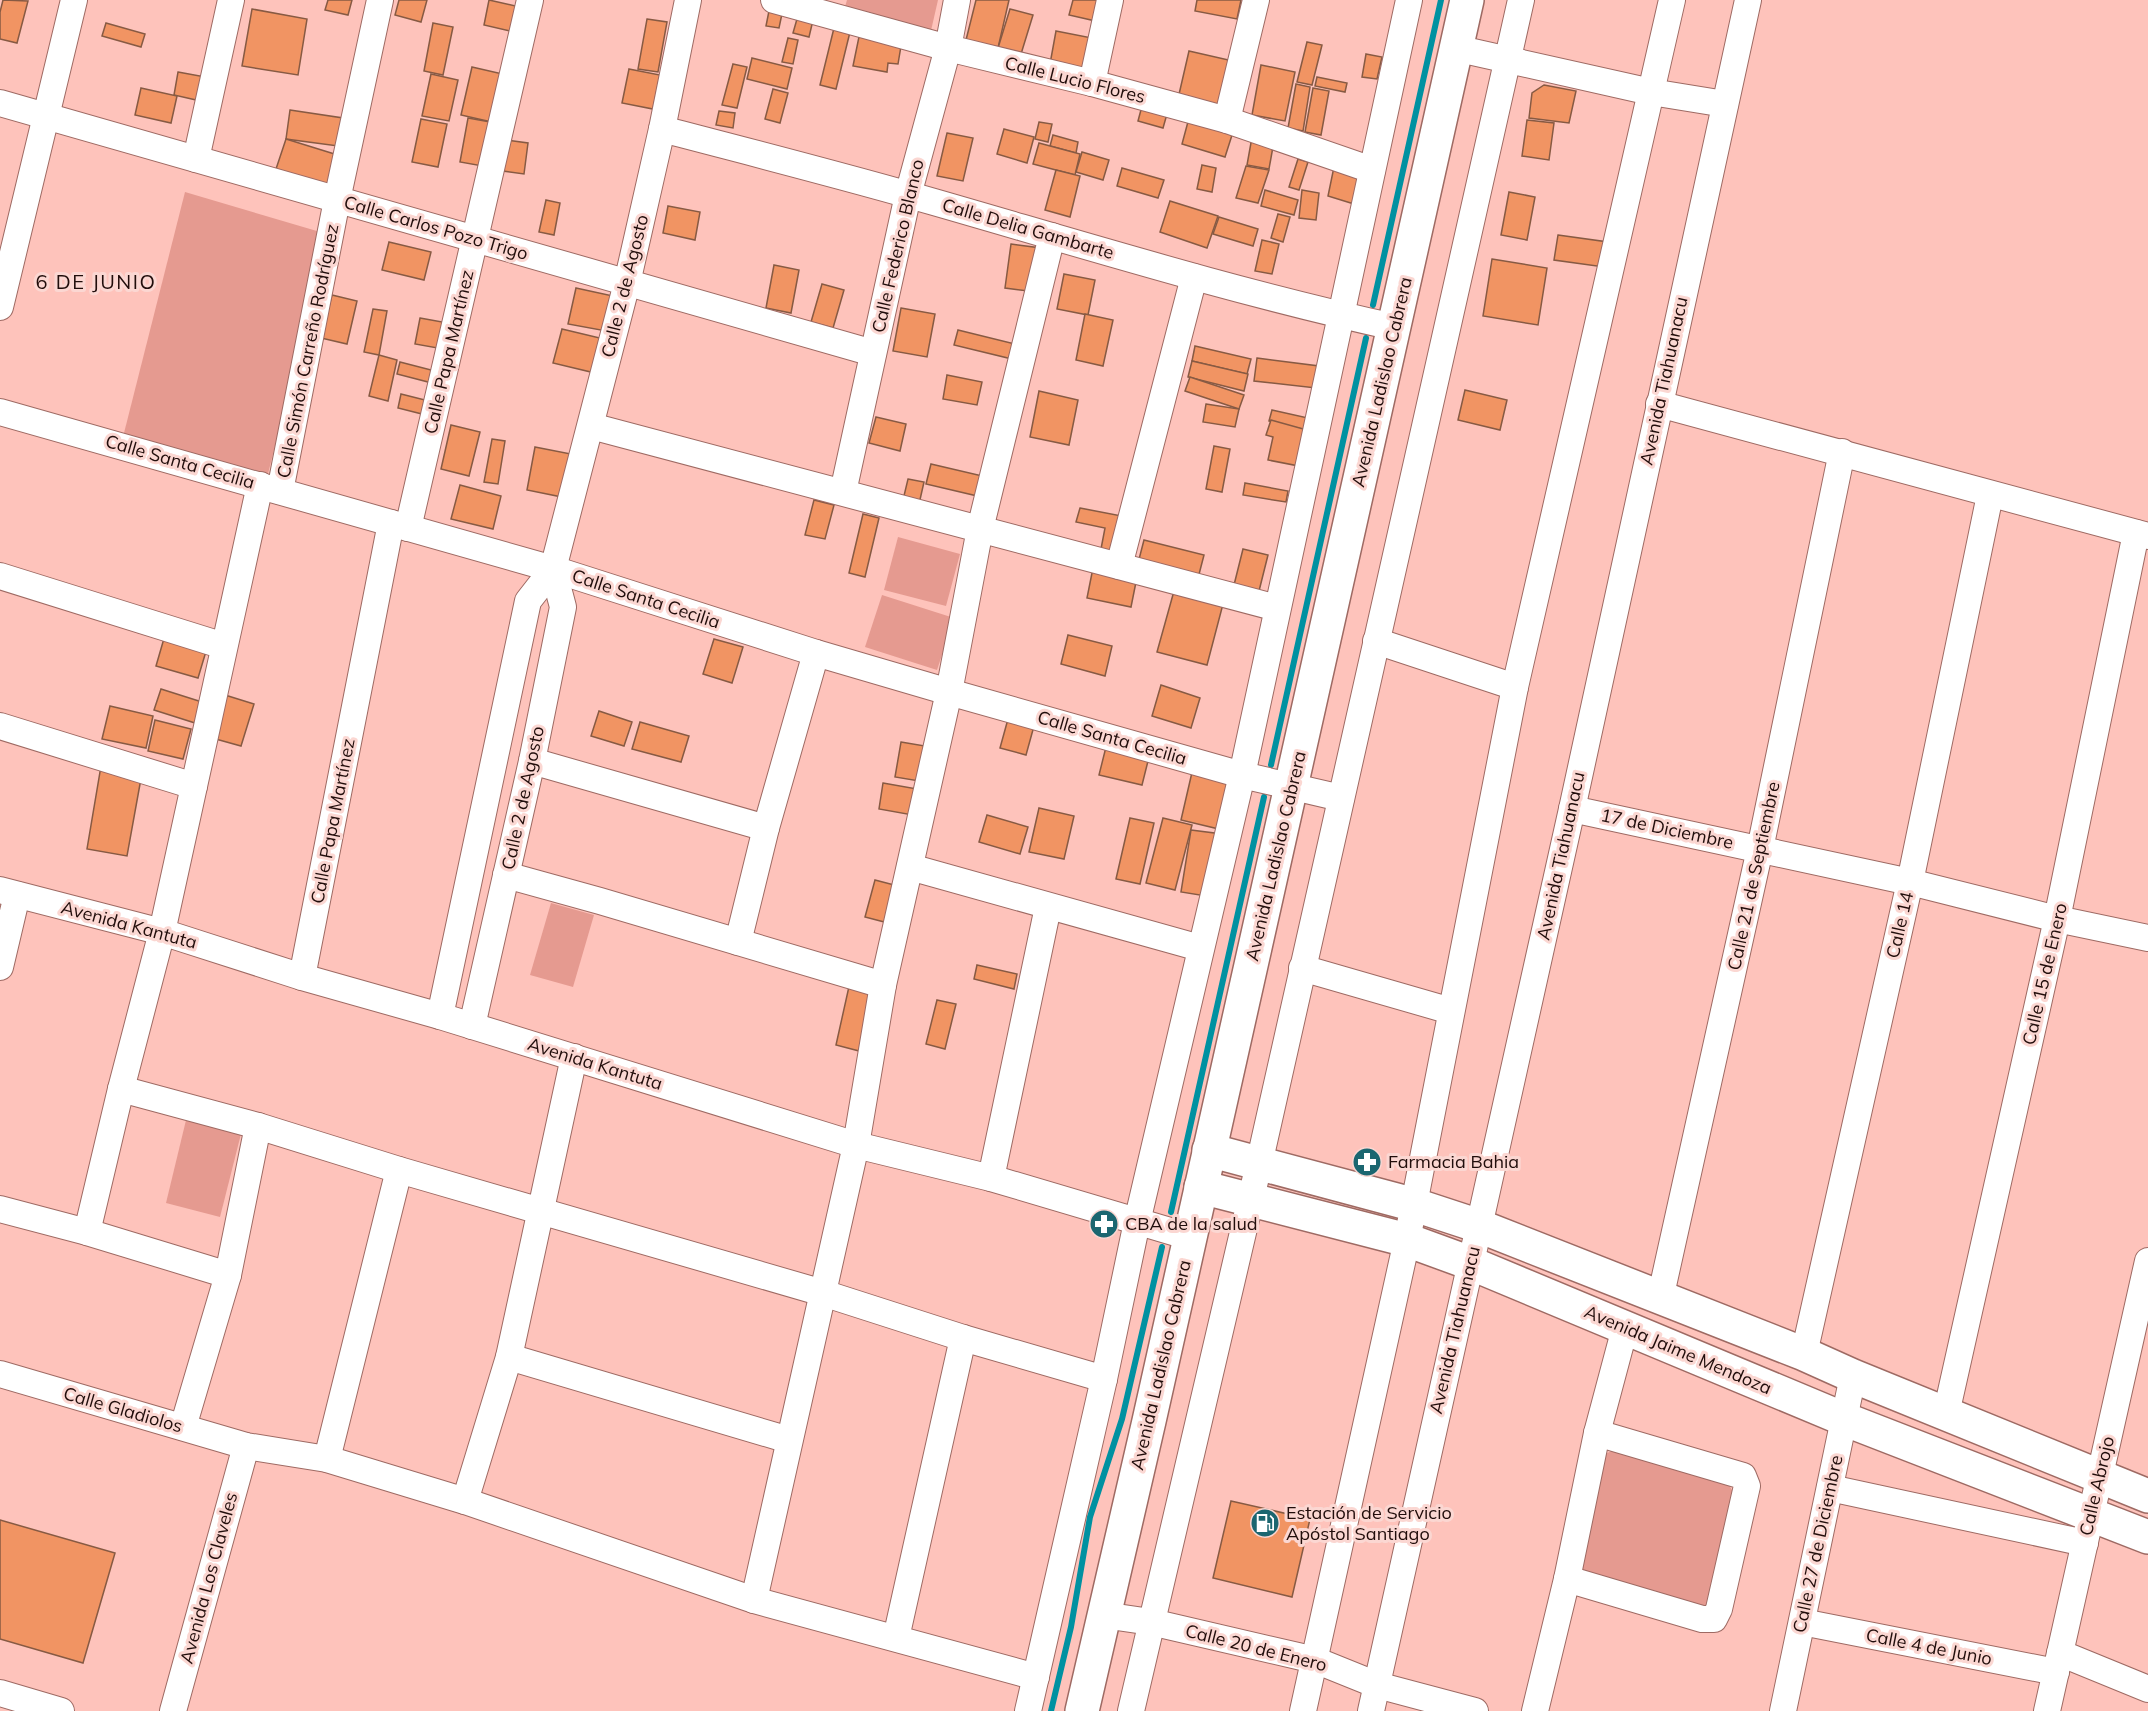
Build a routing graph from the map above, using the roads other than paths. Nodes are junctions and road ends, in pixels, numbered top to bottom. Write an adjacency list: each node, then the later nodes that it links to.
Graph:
1 (74, 0): 22 (street)
2 (231, 0): 25 (street)
3 (380, 0): 28 (street, Calle Simón Carreño Rodríguez)
4 (530, 0): 30 (street, Calle Papa Martínez)
5 (688, 0): 24 (street, Calle 2 de Agosto)
6 (774, 0): 15 (street, Calle Lucio Flores)
7 (957, 0): 15 (street, Calle Federico Blanco)
8 (1110, 0): 18 (street)
9 (1256, 0): 23 (street)
10 (1409, 0): 26 (street)
11 (1467, 0): 16 (main road, Avenida Ladislao Cabrera)
12 (1521, 0): 17 (street)
13 (1672, 0): 19 (street)
14 (1748, 0): 21 (street, Avenida Tiahuanacu)
15 (948, 48): 18 (street, Calle Lucio Flores); 27 (street, Calle Federico Blanco)
16 (1455, 48): 17 (street); 36 (main road, Avenida Ladislao Cabrera)
17 (1508, 61): 19 (street); 52 (street)
18 (1092, 83): 23 (street, Calle Lucio Flores)
19 (1651, 92): 21 (street); 55 (street)
20 (0, 103): 22 (street, Calle Carlos Pozo Trigo)
21 (1725, 104): 38 (street, Avenida Tiahuanacu)
22 (47, 116): 25 (street, Calle Carlos Pozo Trigo); 31 (street)
23 (1227, 120): 26 (street, Calle Lucio Flores)
24 (662, 129): 27 (street, Calle Delia Gambarte); 33 (street, Calle 2 de Agosto)
25 (196, 159): 28 (street, Calle Carlos Pozo Trigo)
26 (1372, 171): 35 (street)
27 (908, 195): 29 (street, Calle Delia Gambarte); 37 (street, Calle Federico Blanco)
28 (338, 200): 30 (street, Calle Carlos Pozo Trigo); 42 (street, Calle Simón Carreño Rodríguez)
29 (1052, 236): 32 (street, Calle Delia Gambarte); 46 (street)
30 (475, 239): 33 (street, Calle Carlos Pozo Trigo); 45 (street, Calle Papa Martínez)
31 (7, 252): 34 (street)
32 (1194, 277): 35 (street, Calle Delia Gambarte); 48 (street)
33 (627, 283): 37 (street, Calle Carlos Pozo Trigo); 40 (street, Calle 2 de Agosto)
34 (0, 307)
35 (1342, 315): 36 (street, Calle Delia Gambarte); 51 (street)
36 (1394, 327): 61 (main road, Avenida Ladislao Cabrera)
37 (873, 353): 43 (street, Calle Federico Blanco)
38 (1659, 404): 41 (street); 63 (street, Avenida Tiahuanacu)
39 (0, 412): 42 (street, Calle Santa Cecilia)
40 (591, 426): 43 (street); 49 (street, Calle 2 de Agosto)
41 (1842, 452): 44 (street); 65 (street, Calle 21 de Septiembre)
42 (270, 488): 45 (street, Calle Santa Cecilia); 53 (street, Calle Simón Carreño Rodríguez)
43 (843, 492): 46 (street)
44 (1990, 495): 47 (street); 68 (street, Calle 14)
45 (400, 526): 49 (street, Calle Santa Cecilia); 78 (street, Calle Papa Martínez)
46 (980, 529): 48 (street); 56 (street)
47 (2142, 535): 71 (street, Calle 15 de Enero)
48 (1119, 566): 51 (street)
49 (553, 569): 54 (street, Calle Santa Cecilia); 58 (street, Calle 2 de Agosto); 81 (street, Calle 2 de Agosto)
50 (0, 576): 53 (street)
51 (1277, 608): 59 (street)
52 (1376, 641): 55 (street); 62 (street)
53 (224, 646): 60 (street, Calle Simón Carreño Rodríguez)
54 (816, 653): 56 (street, Calle Santa Cecilia); 64 (street)
55 (1515, 687): 80 (street)
56 (949, 692): 59 (street, Calle Santa Cecilia); 66 (street)
57 (0, 726): 60 (street)
58 (532, 761): 64 (street); 67 (street, Calle 2 de Agosto)
59 (1242, 775): 61 (street, Calle Santa Cecilia); 75 (street)
60 (194, 786): 72 (street, Calle Simón Carreño Rodríguez)
61 (1292, 787): 62 (street, Calle Santa Cecilia); 87 (main road, Avenida Ladislao Cabrera)
62 (1341, 798): 77 (street)
63 (1572, 809): 65 (street, 17 de Diciembre); 97 (street, Avenida Tiahuanacu)
64 (766, 828): 74 (street)
65 (1760, 849): 68 (street, 17 de Diciembre); 105 (street, Calle 21 de Septiembre)
66 (910, 867): 70 (street); 79 (street)
67 (506, 876): 74 (street); 82 (street, Calle 2 de Agosto)
68 (1910, 882): 71 (street, 17 de Diciembre); 108 (street, Calle 14)
69 (8, 892): 72 (street, Avenida Kantuta); 76 (street)
70 (1048, 907): 75 (street); 90 (street)
71 (2057, 919): 73 (street, 17 de Diciembre); 113 (street, Calle 15 de Enero)
72 (162, 932): 78 (street, Avenida Kantuta); 84 (street, Calle Simón Carreño Rodríguez)
73 (2148, 938)
74 (738, 942): 79 (street)
75 (1200, 948): 96 (street)
76 (0, 967)
77 (1302, 968): 80 (street); 88 (street)
78 (302, 977): 81 (street, Avenida Kantuta)
79 (883, 985): 86 (street)
80 (1451, 1011): 93 (street)
81 (440, 1016): 82 (street, Avenida Kantuta)
82 (472, 1026): 83 (street, Avenida Kantuta)
83 (574, 1057): 86 (street, Avenida Kantuta); 95 (street)
84 (121, 1089): 85 (street); 98 (street, Calle Simón Carreño Rodríguez)
85 (258, 1126): 89 (street); 103 (street)
86 (856, 1145): 90 (street, Avenida Kantuta); 104 (street)
87 (1209, 1150): 88 (main road); 91 (main road, Avenida Ladislao Cabrera)
88 (1259, 1164): 92 (street); 93 (main road)
89 (399, 1170): 95 (street); 119 (street)
90 (991, 1178): 96 (street, Avenida Kantuta)
91 (1201, 1187): 92 (main road, Avenida Jaime Mendoza); 99 (main road, Avenida Ladislao Cabrera)
92 (1250, 1200): 100 (main road, Avenida Jaime Mendoza); 129 (street)
93 (1415, 1205): 97 (main road); 100 (street)
94 (0, 1209): 98 (street)
95 (540, 1211): 104 (street); 109 (street)
96 (1137, 1222): 99 (street, Avenida Kantuta); 112 (street)
97 (1479, 1226): 102 (street, Avenida Tiahuanacu); 105 (main road)
98 (87, 1232): 103 (street)
99 (1190, 1236): 128 (main road, Avenida Ladislao Cabrera)
100 (1407, 1240): 102 (main road, Avenida Jaime Mendoza); 132 (street)
101 (2148, 1261): 120 (street, Calle Abrojo)
102 (1470, 1263): 106 (main road, Avenida Jaime Mendoza); 135 (street, Avenida Tiahuanacu)
103 (228, 1275): 115 (street)
104 (823, 1293): 107 (street); 117 (street)
105 (1660, 1299): 108 (main road)
106 (1625, 1328): 114 (main road, Avenida Jaime Mendoza); 116 (street)
107 (963, 1338): 112 (street); 131 (street)
108 (1804, 1354): 111 (main road)
109 (509, 1357): 117 (street); 123 (street)
110 (0, 1374): 115 (street, Calle Gladiolos)
111 (1853, 1376): 113 (main road); 114 (street, Calle 27 de Diciembre)
112 (1104, 1379): 134 (street)
113 (1946, 1414): 120 (main road)
114 (1844, 1419): 121 (street, Calle 27 de Diciembre); 124 (main road, Avenida Jaime Mendoza)
115 (183, 1427): 118 (street, Calle Gladiolos)
116 (1597, 1433): 126 (street); 126 (street)
117 (789, 1440): 127 (street)
118 (246, 1446): 119 (street, Calle Gladiolos); 139 (street, Avenida Los Claveles)
119 (327, 1459): 123 (street, Calle Gladiolos)
120 (2099, 1475): 122 (main road); 124 (street, Calle Abrojo)
121 (1830, 1488): 124 (street); 130 (street, Calle 27 de Diciembre)
122 (2148, 1496)
123 (465, 1501): 127 (street, Calle Gladiolos)
124 (2088, 1528): 125 (main road, Avenida Jaime Mendoza); 133 (street, Calle Abrojo)
125 (2148, 1538)
126 (1567, 1579): 146 (street)
127 (754, 1600): 131 (street, Calle Gladiolos)
128 (1103, 1615): 129 (street, Calle 20 de Enero); 141 (main road, Avenida Ladislao Cabrera)
129 (1151, 1622): 132 (street, Calle 20 de Enero); 142 (street)
130 (1802, 1622): 133 (street, Calle 4 de Junio); 147 (street, Calle 27 de Diciembre)
131 (896, 1638): 134 (street, Calle Gladiolos)
132 (1315, 1660): 135 (street, Calle 20 de Enero); 143 (street)
133 (2058, 1663): 136 (street, Calle 4 de Junio); 148 (street, Calle Abrojo)
134 (1036, 1677): 140 (street)
135 (1377, 1685): 144 (street, Avenida Tiahuanacu); 145 (street, Calle 20 de Enero)
136 (2148, 1689)
137 (13, 1701): 138 (street)
138 (61, 1711)
139 (173, 1711)
140 (1028, 1711)
141 (1082, 1711)
142 (1131, 1711)
143 (1304, 1711)
144 (1371, 1711)
145 (1475, 1711)
146 (1535, 1711)
147 (1783, 1711)
148 (2047, 1711)

